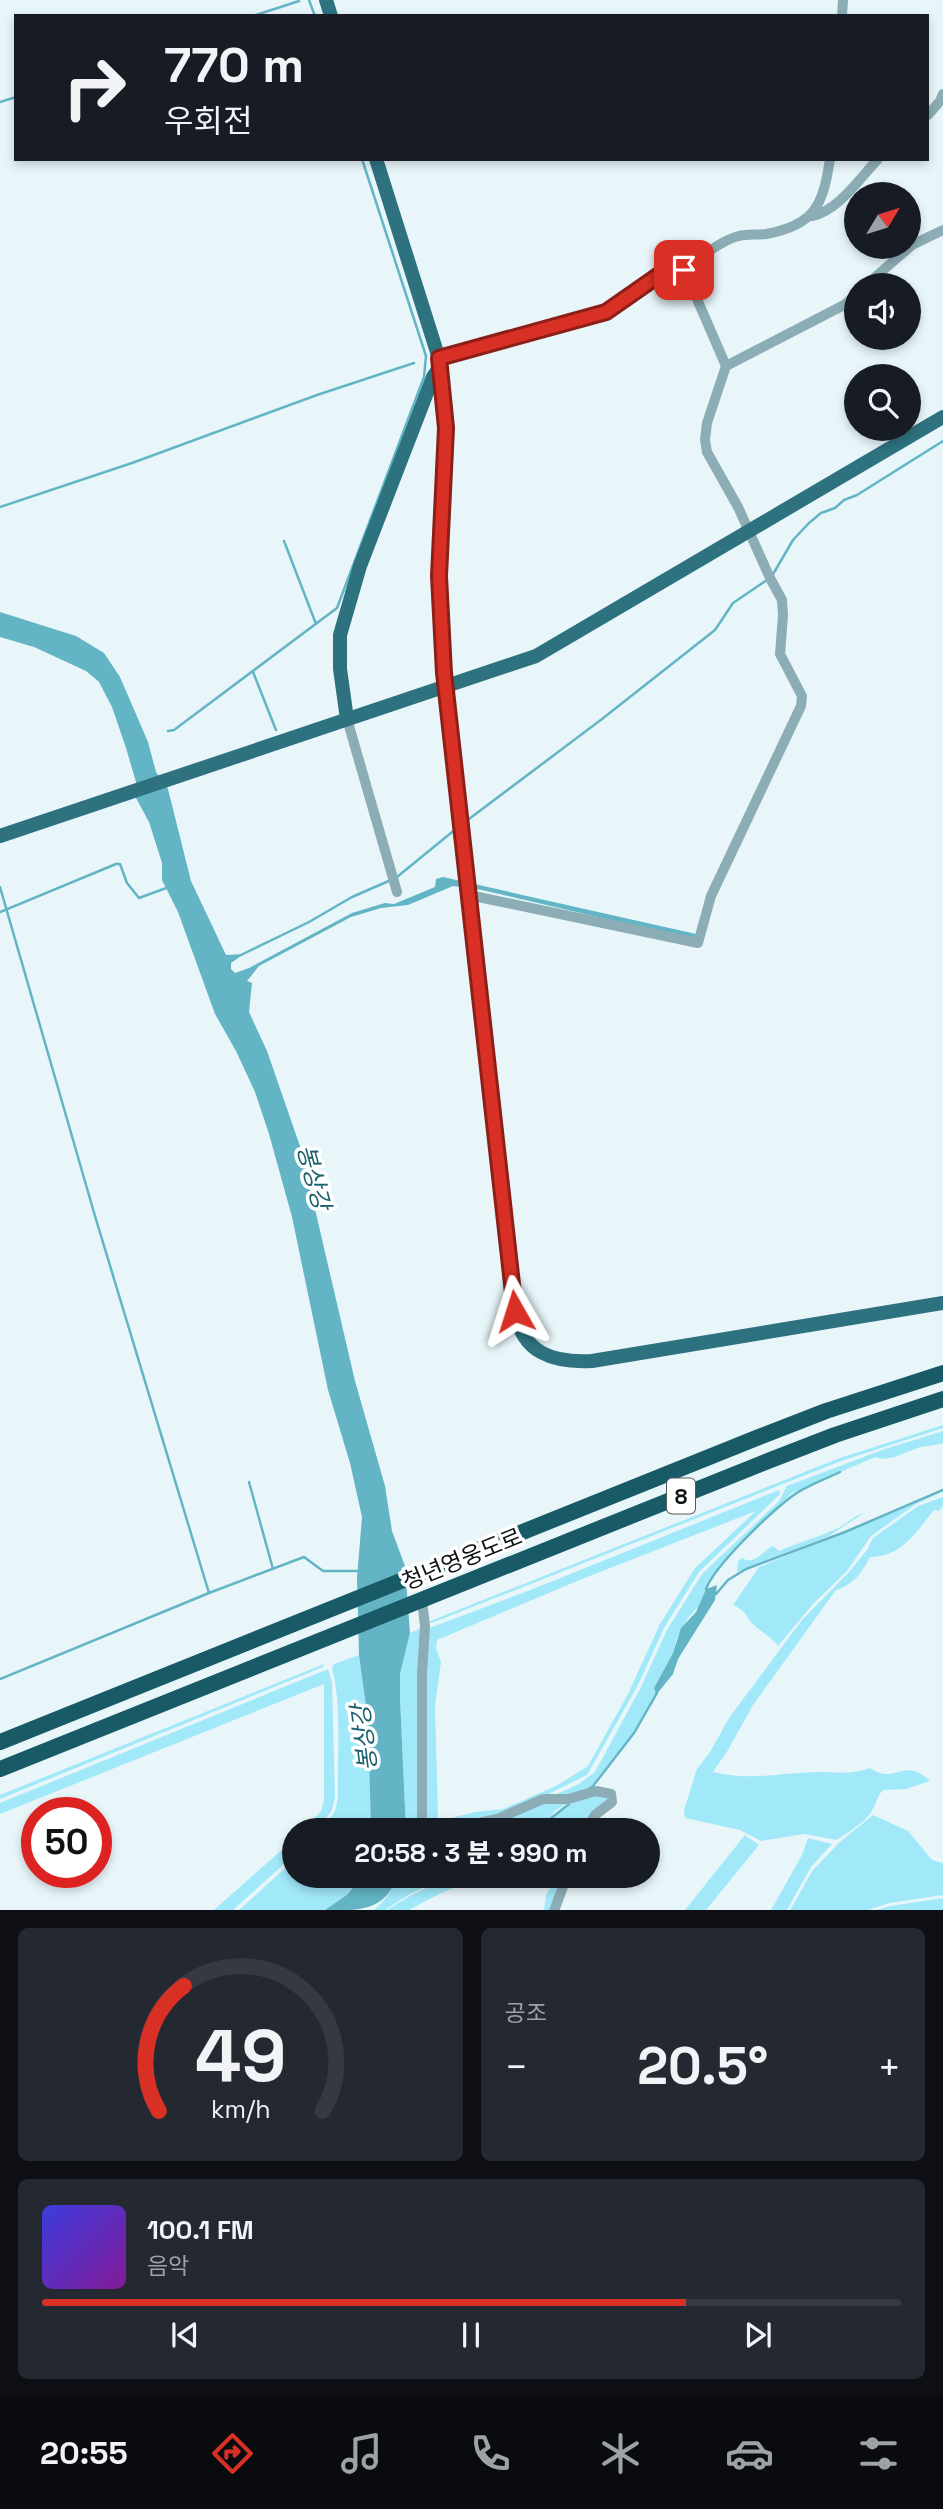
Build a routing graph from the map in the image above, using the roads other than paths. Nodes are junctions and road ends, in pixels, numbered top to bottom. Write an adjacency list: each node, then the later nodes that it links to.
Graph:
1 (943, 94): 2 (street)
2 (929, 114)
3 (377, 161): 11 (main road)
4 (830, 161): 6 (street)
5 (876, 161): 6 (street)
6 (808, 217): 8 (street)
7 (943, 230): 9 (street)
8 (684, 270): 11 (street); 12 (street)
9 (880, 273)
10 (844, 305): 12 (street)
11 (440, 361): 15 (main road); 18 (main road, bridge)
12 (726, 366): 14 (street)
13 (943, 417): 14 (main road)
14 (748, 531): 15 (main road); 18 (street)
15 (356, 716): 16 (main road); 17 (street)
16 (0, 836)
17 (397, 892)
18 (469, 893): 19 (main road)
19 (943, 1303)
20 (943, 1373): 23 (highway, 청년영웅도로 / 8)
21 (943, 1399): 22 (highway, 청년영웅도로 / 8)
22 (422, 1600): 24 (highway, 청년영웅도로 / 8); 25 (street)
23 (0, 1742)
24 (0, 1769)
25 (422, 1818)
26 (499, 1818): 27 (street)
27 (593, 1818)
28 (562, 1888): 29 (street)
29 (554, 1910)

